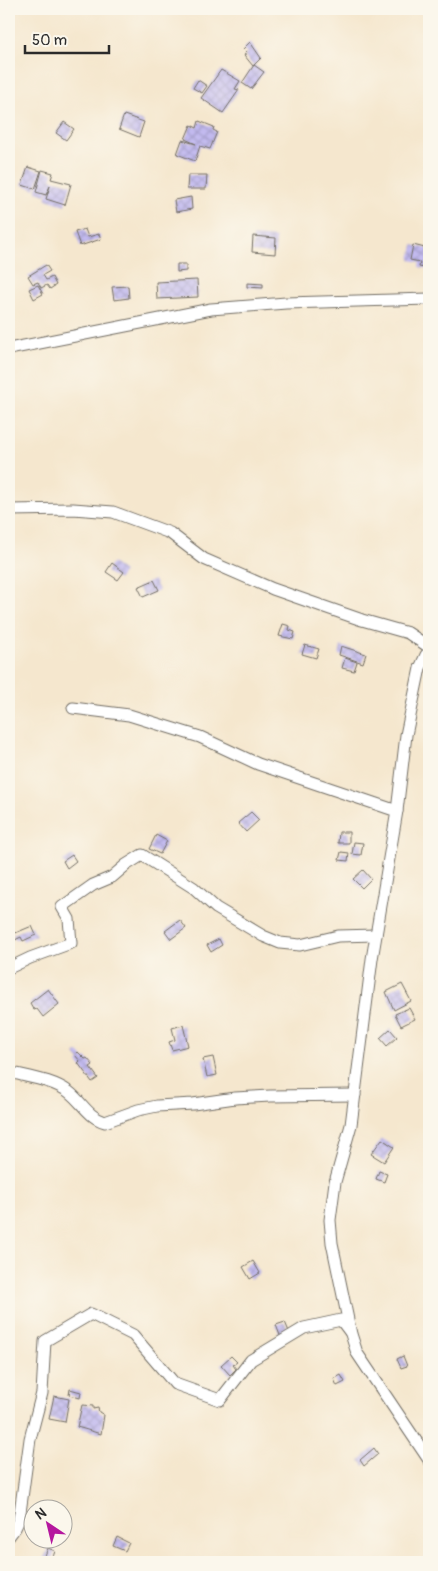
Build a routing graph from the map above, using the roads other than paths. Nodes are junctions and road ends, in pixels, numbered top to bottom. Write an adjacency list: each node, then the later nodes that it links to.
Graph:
1 (429, 299): 2 (street)
2 (9, 349)
3 (9, 510): 4 (street)
4 (429, 647)
5 (429, 653): 7 (street)
6 (74, 708): 7 (street)
7 (397, 811): 8 (street)
8 (376, 935): 9 (street); 11 (street)
9 (9, 968)
10 (9, 1072): 11 (street)
11 (355, 1095): 12 (street)
12 (351, 1334): 13 (street); 14 (street)
13 (429, 1460)
14 (9, 1536)

